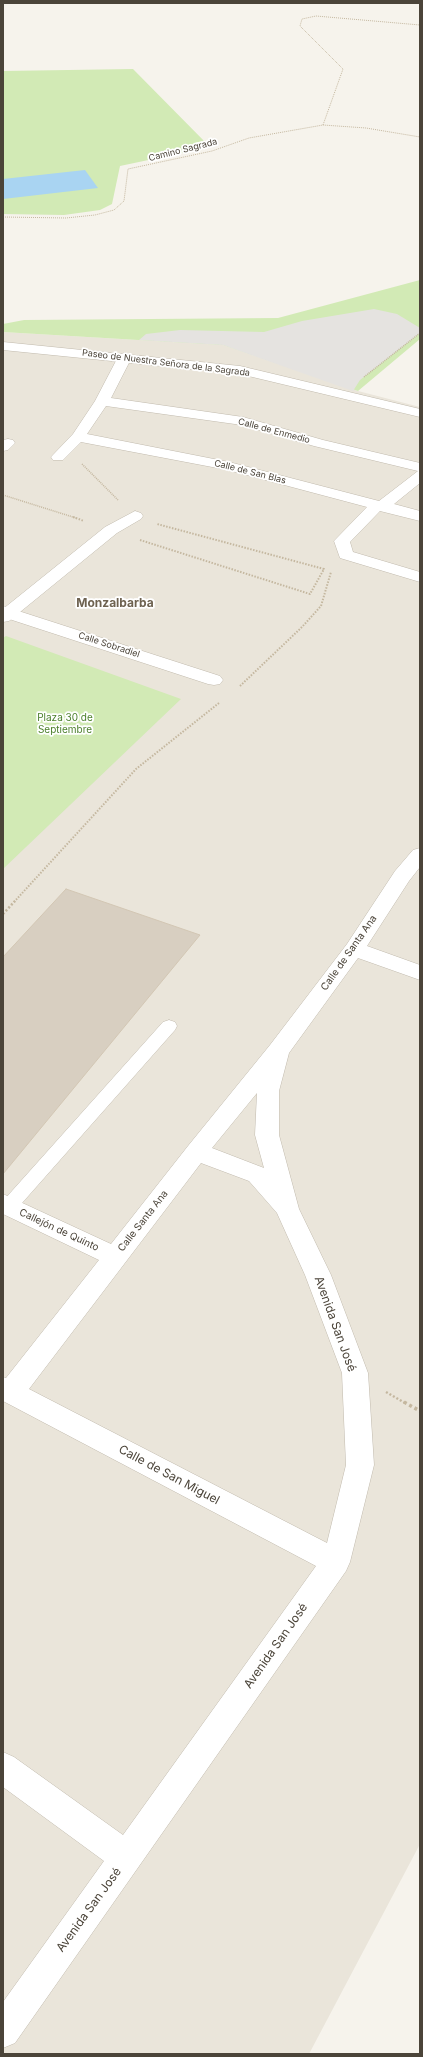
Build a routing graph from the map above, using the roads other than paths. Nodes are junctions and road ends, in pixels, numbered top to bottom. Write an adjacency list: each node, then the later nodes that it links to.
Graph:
1 (3, 346): 2 (street, Paseo de Nuestra Señora de la Sagrada)
2 (124, 357): 3 (street); 4 (street, Paseo de Nuestra Señora de la Sagrada)
3 (102, 401): 5 (street); 7 (street, Calle de Enmedio)
4 (420, 413)
5 (78, 437): 6 (street); 9 (street, Calle de San Blas)
6 (58, 457)
7 (420, 467)
8 (420, 475): 9 (street)
9 (379, 506): 11 (street, Calle de San Blas); 12 (street)
10 (135, 516): 13 (street)
11 (420, 516)
12 (420, 577)
13 (5, 613): 14 (street, Calle Sobradiel)
14 (214, 680)
15 (420, 854): 16 (street, Calle de Santa Ana)
16 (411, 879): 17 (street, Calle de Santa Ana)
17 (354, 949): 18 (street); 20 (street, Calle de Santa Ana)
18 (420, 973)
19 (169, 1026): 22 (lane)
20 (278, 1051): 21 (street, Calle Santa Ana); 23 (street, Avenida San José)
21 (196, 1152): 23 (street, Avenida San José); 24 (street, Calle Santa Ana)
22 (6, 1205): 24 (street, Callejón de Quinto)
23 (287, 1210): 26 (street, Avenida San José)
24 (116, 1257): 25 (street, Calle Santa Ana)
25 (7, 1390): 26 (street, Calle de San Miguel)
26 (336, 1562): 28 (street, Avenida San José)
27 (3, 1768): 28 (street)
28 (126, 1858): 29 (street, Avenida San José)
29 (3, 2031)

